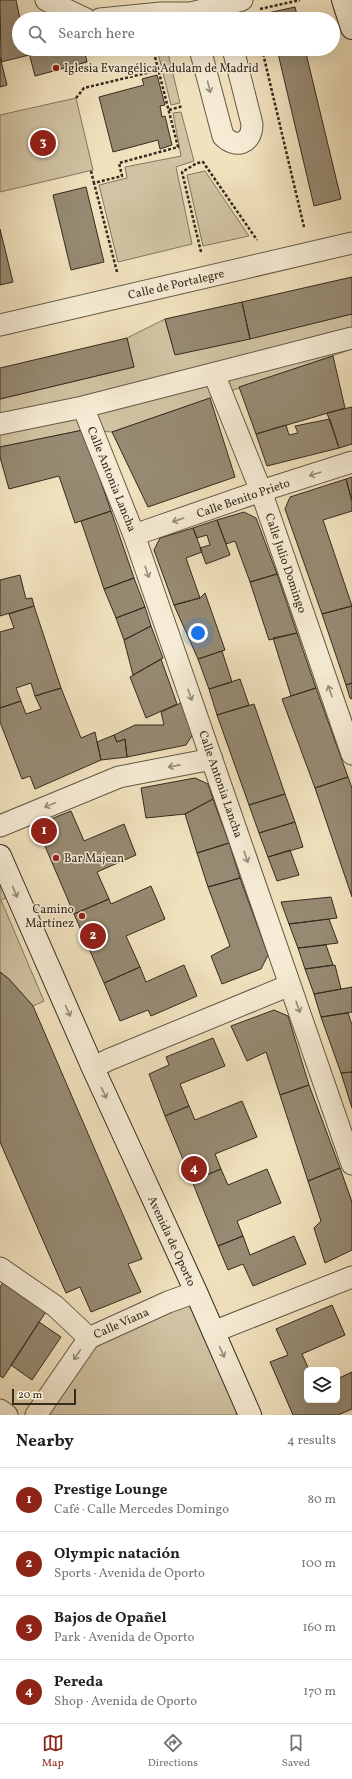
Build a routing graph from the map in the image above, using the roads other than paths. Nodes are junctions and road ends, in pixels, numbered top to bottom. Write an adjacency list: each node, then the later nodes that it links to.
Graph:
1 (46, 0): 4 (street)
2 (343, 0): 6 (main road)
3 (236, 9): 5 (street)
4 (71, 12)
5 (217, 12)
6 (352, 28)
7 (202, 56): 8 (street, one-way to 8)
8 (235, 56)
9 (352, 243): 10 (street, Calle de Portalegre)
10 (0, 325)
11 (352, 338): 12 (street)
12 (214, 374): 13 (street); 16 (street, Calle Julio Domingo)
13 (83, 407): 14 (street); 17 (street, Calle Antonia Lancha)
14 (0, 424)
15 (352, 462): 16 (street, Calle Benito Prieto, one-way to 16)
16 (261, 491): 17 (street, Calle Benito Prieto, one-way to 17); 18 (street, Calle Julio Domingo, one-way to 16)
17 (134, 535): 20 (street, Calle Antonia Lancha, one-way to 20)
18 (346, 722): 19 (street, Calle Julio Domingo)
19 (352, 754)
20 (212, 759): 21 (street, one-way to 21); 23 (street, Calle Antonia Lancha, one-way to 23)
21 (0, 826)
22 (0, 856): 24 (main road, Avenida de Oporto, one-way to 24)
23 (290, 985): 24 (street); 25 (street, Calle Antonia Lancha, one-way to 25)
24 (93, 1068): 28 (main road, Avenida de Oporto, one-way to 28)
25 (352, 1164)
26 (0, 1268): 30 (street)
27 (352, 1277): 29 (street)
28 (196, 1292): 29 (main road, Avenida de Oporto); 30 (street, Calle Viana)
29 (213, 1332): 34 (main road, Avenida de Oporto, one-way to 34)
30 (89, 1338): 33 (street, Calle Viana, one-way to 33)
31 (0, 1410): 32 (street)
32 (7, 1415)
33 (36, 1415)
34 (250, 1415)

